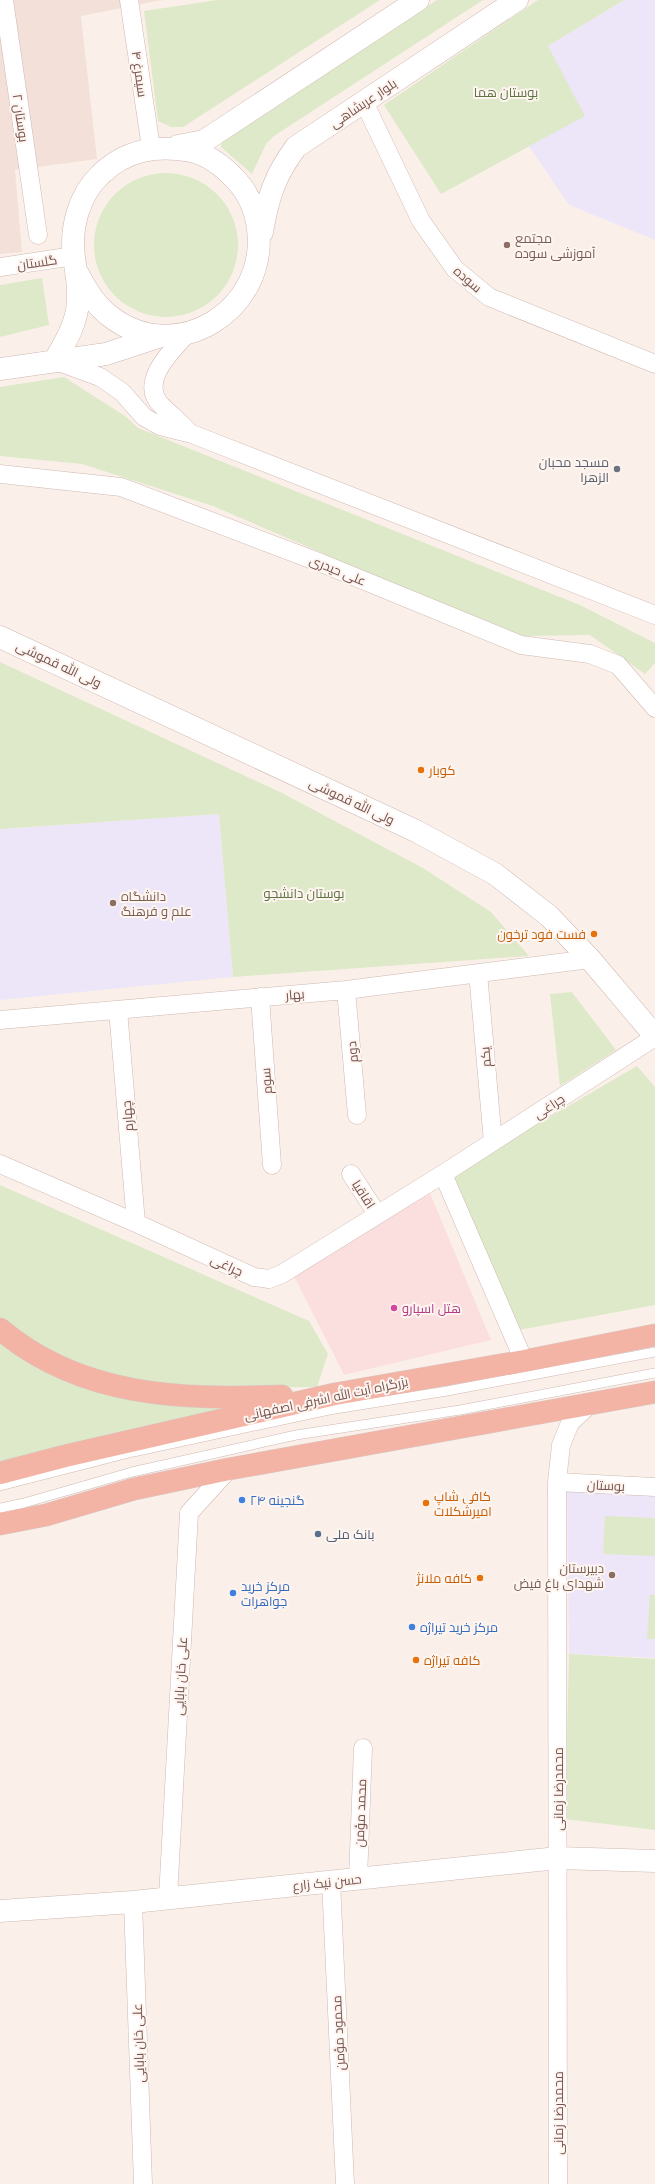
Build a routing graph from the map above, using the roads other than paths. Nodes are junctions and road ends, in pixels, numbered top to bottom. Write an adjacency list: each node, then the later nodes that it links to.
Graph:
1 (4, 0): 7 (street, بوستان ۲)
2 (129, 0): 6 (street, سیمرغ ۴)
3 (418, 0): 6 (street)
4 (517, 0): 5 (street, بلوار عربشاهی)
5 (364, 102): 8 (street, بلوار عربشاهی); 14 (street, سوده)
6 (160, 148): 8 (street); 9 (street)
7 (38, 235)
8 (260, 244): 11 (street)
9 (76, 265): 10 (street, گلستان); 12 (street); 13 (street)
10 (0, 267)
11 (188, 333): 12 (street); 16 (street)
12 (163, 336): 13 (street)
13 (55, 360): 15 (street); 16 (street)
14 (655, 364)
15 (0, 369)
16 (192, 434): 18 (street)
17 (0, 474): 20 (street, علی حیدری)
18 (655, 615)
19 (0, 637): 21 (street, ولی الله قموشی)
20 (655, 708)
21 (590, 959): 22 (street, بهار); 27 (street, ولی الله قموشی)
22 (478, 973): 23 (street, بهار); 29 (street, یکم)
23 (346, 990): 24 (street, بهار); 28 (street, دوم)
24 (260, 997): 25 (street, بهار); 31 (street, سوم)
25 (118, 1010): 26 (street, بهار); 35 (street, چهارم)
26 (0, 1020)
27 (655, 1036): 29 (street, چراغی)
28 (357, 1115)
29 (493, 1142): 33 (street, چراغی)
30 (0, 1164): 35 (street, چراغی)
31 (272, 1165)
32 (351, 1174): 34 (street, اقاقیا)
33 (443, 1174): 34 (street, چراغی); 39 (street)
34 (377, 1214): 35 (street, چراغی)
35 (136, 1223)
36 (0, 1329): 42 (highway)
37 (655, 1335): 39 (highway, بزرگراه آیت الله اشرفی اصفهانی)
38 (655, 1352): 47 (lane)
39 (524, 1361): 42 (highway, بزرگراه آیت الله اشرفی اصفهانی)
40 (655, 1373): 49 (lane)
41 (655, 1392): 43 (highway)
42 (335, 1394): 45 (highway, بزرگراه آیت الله اشرفی اصفهانی)
43 (589, 1405): 44 (highway); 46 (street, محمدرضا زمانی)
44 (229, 1469): 50 (highway); 56 (street, علی خان بابایی)
45 (0, 1473)
46 (557, 1482): 48 (street, بوستان); 52 (street, محمدرضا زمانی)
47 (0, 1486)
48 (655, 1487)
49 (0, 1508)
50 (0, 1524)
51 (363, 1748): 54 (street, محمد مؤمن)
52 (558, 1858): 53 (street, حسن نیک زارع); 54 (street, حسن نیک زارع); 61 (street, محمدرضا زمانی)
53 (655, 1861)
54 (358, 1879): 55 (street, حسن نیک زارع)
55 (331, 1881): 56 (street, حسن نیک زارع); 60 (street, محمود مؤمن)
56 (168, 1898): 57 (street, حسن نیک زارع)
57 (132, 1902): 58 (street, حسن نیک زارع); 59 (street, علی خان بابایی)
58 (0, 1911)
59 (143, 2184)
60 (345, 2184)
61 (558, 2184)

